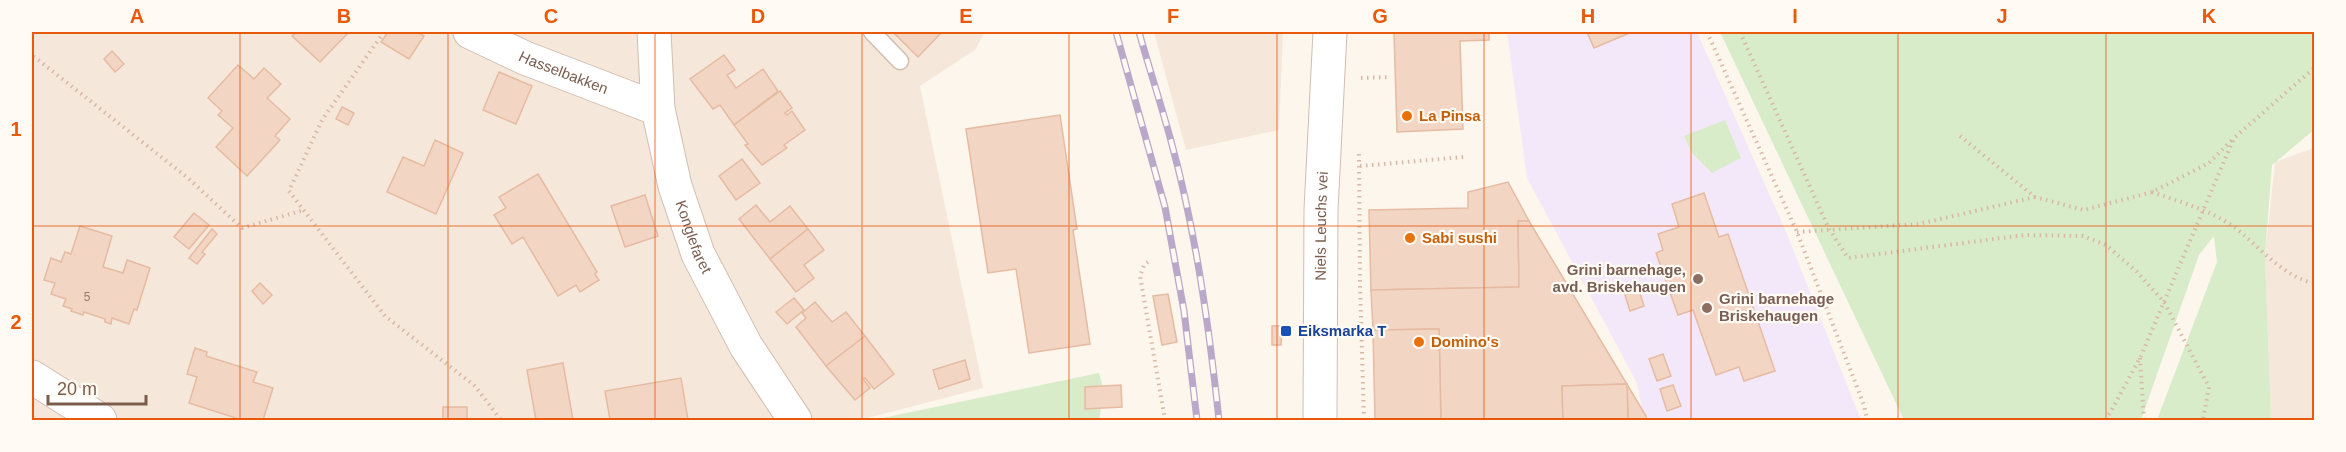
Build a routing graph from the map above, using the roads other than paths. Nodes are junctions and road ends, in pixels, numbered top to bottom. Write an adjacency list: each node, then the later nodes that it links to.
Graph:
1 (470, 32): 6 (street, Hasselbakken)
2 (654, 32): 6 (street, Konglefaret)
3 (872, 32): 5 (lane)
4 (1330, 32): 10 (street, Niels Leuchs vei)
5 (900, 61)
6 (658, 109): 9 (street, Konglefaret)
7 (32, 377): 8 (street)
8 (100, 420)
9 (795, 420)
10 (1320, 420)

